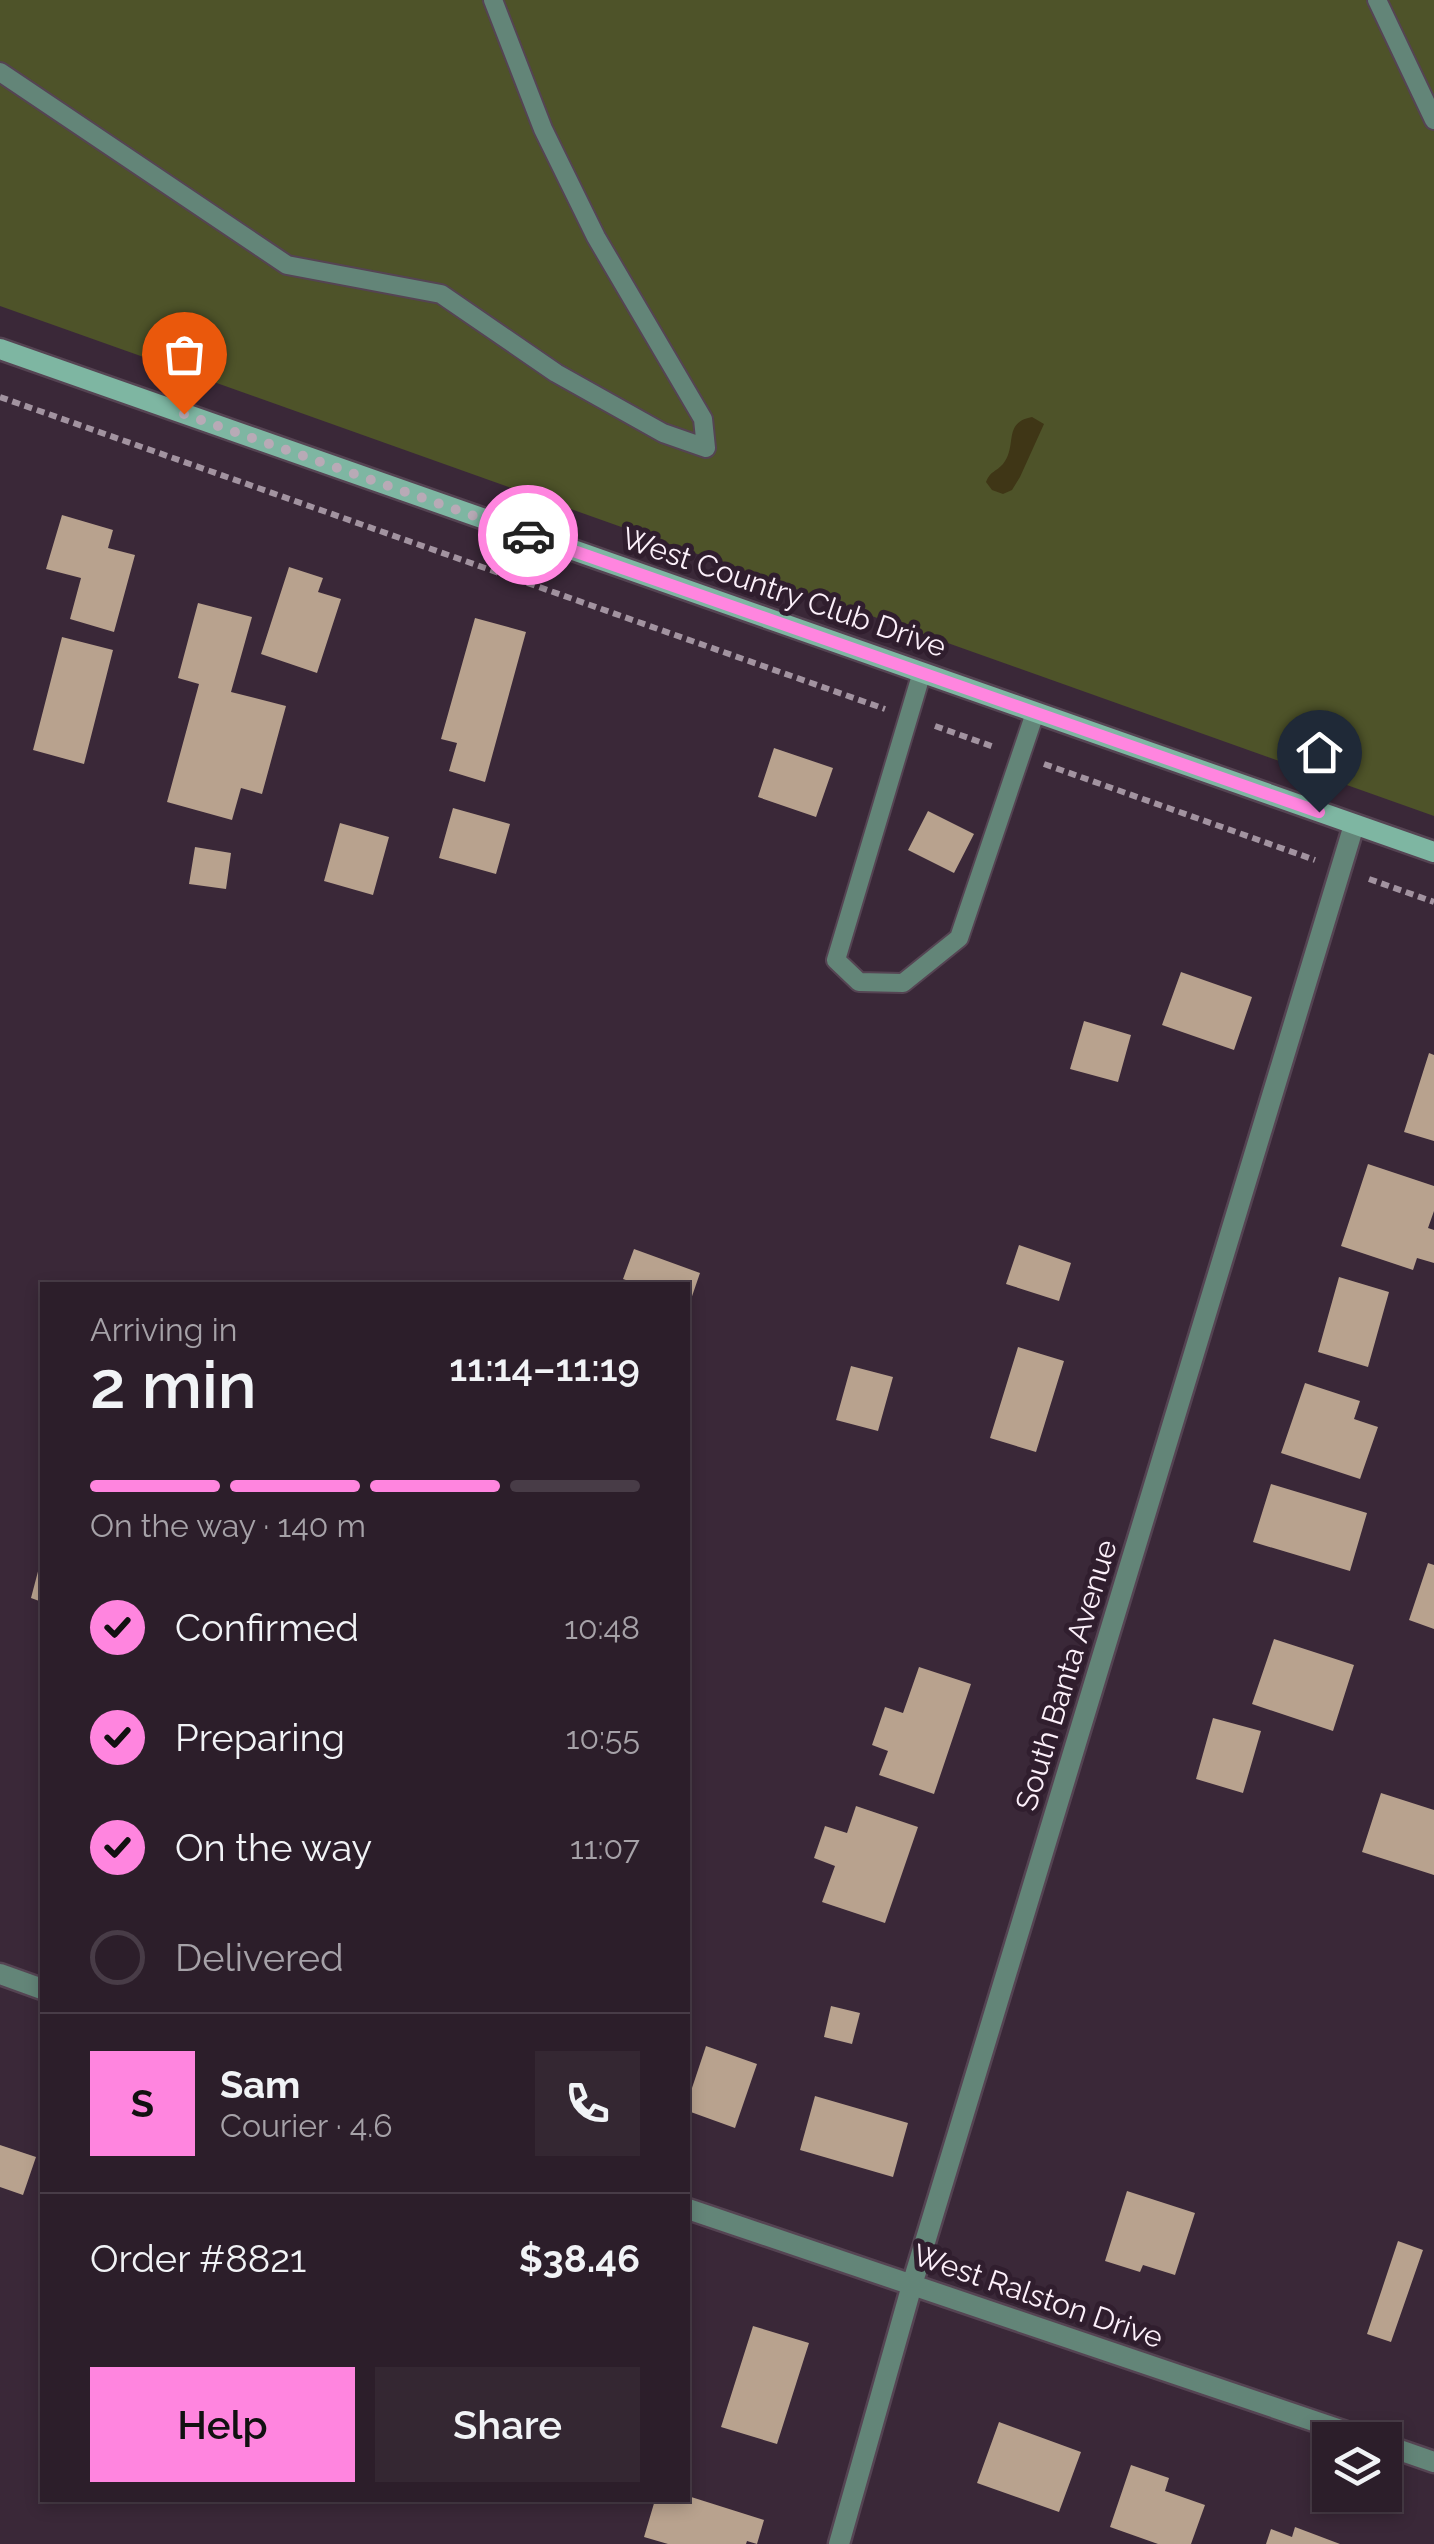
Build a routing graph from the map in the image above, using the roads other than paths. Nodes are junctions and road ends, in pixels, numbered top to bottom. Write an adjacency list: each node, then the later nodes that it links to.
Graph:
1 (492, 0): 3 (lane)
2 (1377, 0): 4 (lane)
3 (0, 72)
4 (1434, 120)
5 (0, 349): 6 (main road, West Country Club Drive)
6 (922, 672): 7 (main road, West Country Club Drive); 7 (lane)
7 (1035, 712): 8 (main road, West Country Club Drive)
8 (1354, 825): 9 (main road, West Country Club Drive); 13 (street, South Banta Avenue)
9 (1434, 852)
10 (0, 1974): 11 (street)
11 (40, 1988)
12 (690, 2209): 13 (street, West Ralston Drive)
13 (912, 2285): 14 (street, West Ralston Drive); 17 (street, South Banta Avenue)
14 (1317, 2422)
15 (1402, 2451): 16 (street)
16 (1434, 2462)
17 (839, 2544)

